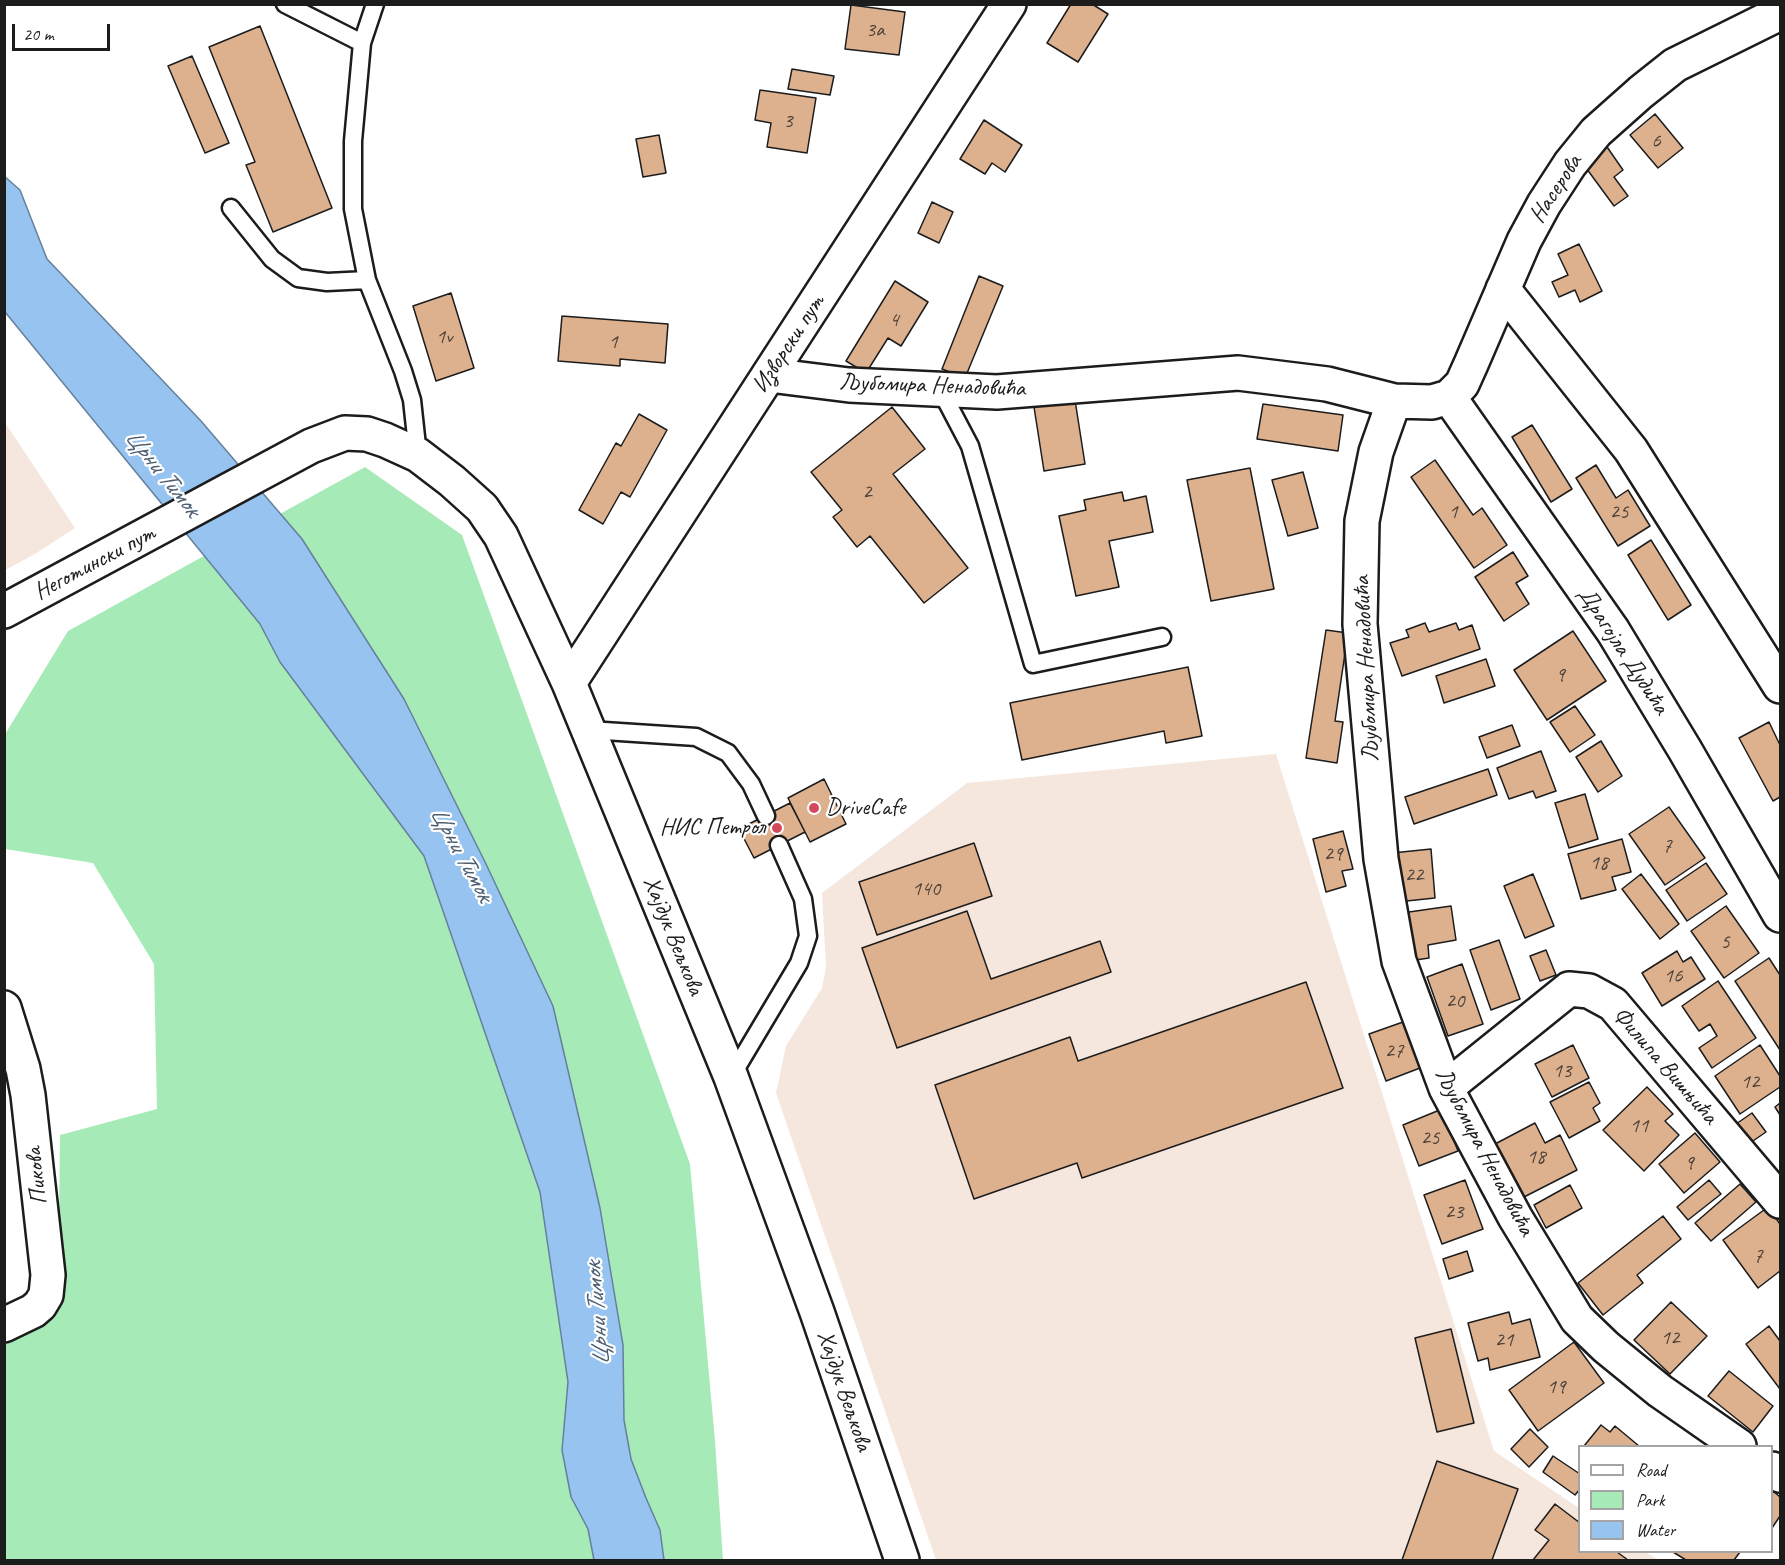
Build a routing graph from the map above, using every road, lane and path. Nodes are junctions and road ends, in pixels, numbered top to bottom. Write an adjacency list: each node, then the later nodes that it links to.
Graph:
1 (285, 4): 5 (lane)
2 (375, 4): 5 (lane)
3 (1009, 4): 9 (street, Изворски пут)
4 (1780, 13): 8 (street, Насерова)
5 (362, 43): 7 (lane)
6 (231, 208): 7 (lane)
7 (367, 280): 14 (lane)
8 (1503, 289): 11 (street, Насерова); 18 (street)
9 (769, 375): 10 (street, Љубомира Ненадовића); 17 (street, Изворски пут)
10 (940, 389): 12 (street, Љубомира Ненадовића); 16 (lane)
11 (1449, 396): 12 (street); 22 (street, Драгојла Дудића)
12 (1394, 401): 25 (street, Љубомира Ненадовића)
13 (311, 446): 14 (street, Хајдук Вељкова); 15 (street, Неготински пут)
14 (418, 455): 17 (street, Хајдук Вељкова)
15 (4, 611)
16 (1162, 637)
17 (569, 683): 19 (street, Хајдук Вељкова)
18 (1780, 686)
19 (589, 730): 20 (lane); 24 (street, Хајдук Вељкова)
20 (765, 816)
21 (779, 845): 24 (lane)
22 (1780, 915)
23 (4, 1008): 27 (street, Пикова)
24 (731, 1077): 29 (street, Хајдук Вељкова)
25 (1446, 1088): 26 (street, Филипа Вишњића); 28 (street, Љубомира Ненадовића)
26 (1780, 1201)
27 (4, 1325)
28 (1738, 1445)
29 (902, 1560)

